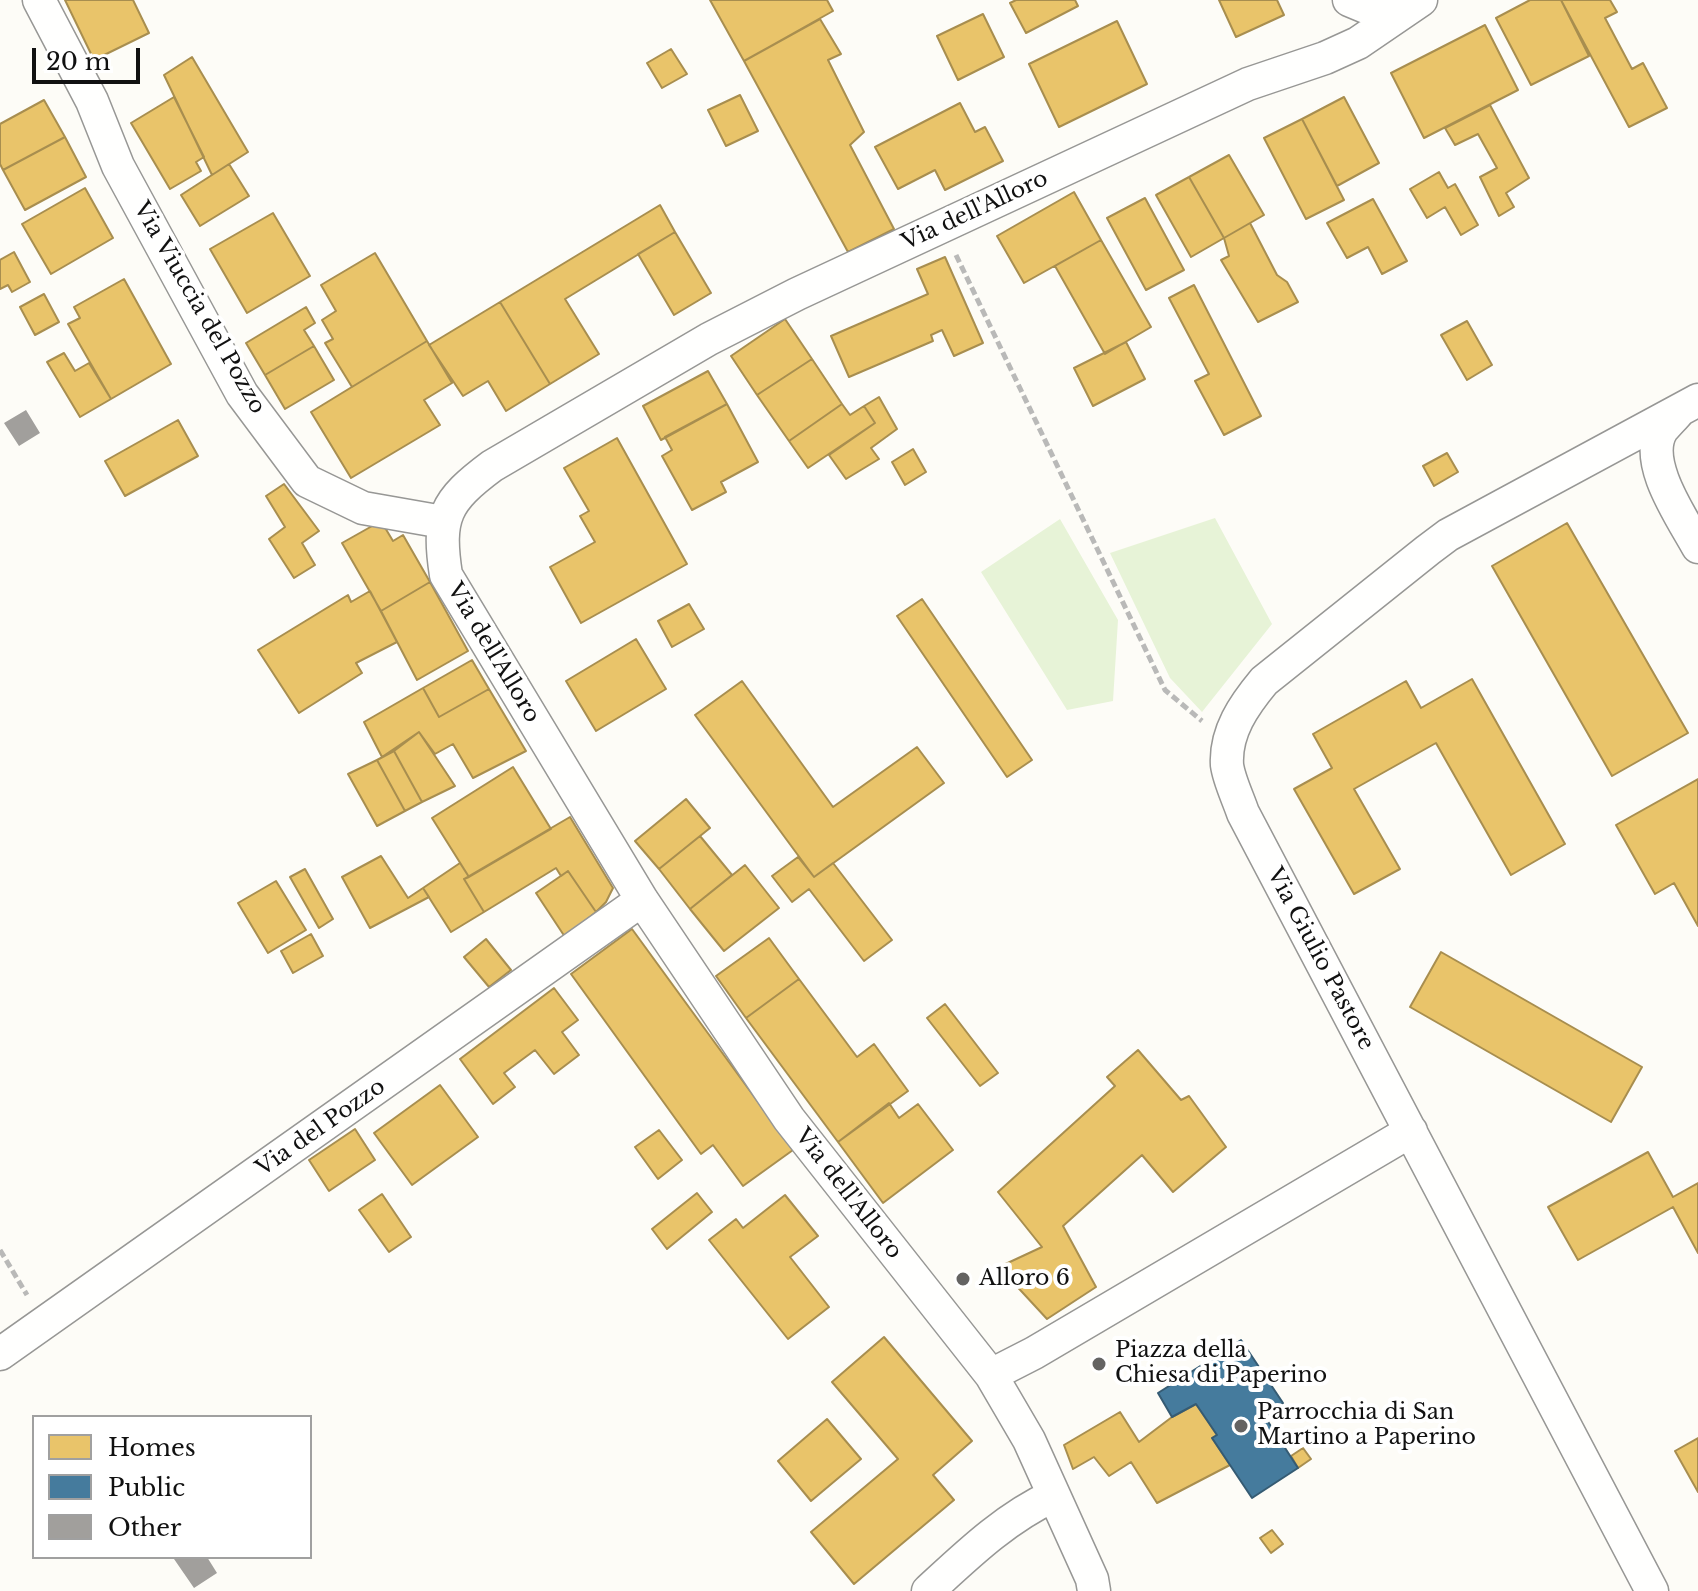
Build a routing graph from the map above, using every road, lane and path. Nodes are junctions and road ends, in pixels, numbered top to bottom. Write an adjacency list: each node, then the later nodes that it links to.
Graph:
1 (39, 0): 8 (street, Via Viuccia del Pozzo)
2 (1349, 0): 3 (street)
3 (1412, 4): 4 (street, Via dell'Alloro)
4 (942, 226): 8 (street, Via dell'Alloro); 10 (path)
5 (1689, 405): 6 (street, Via Giulio Pastore); 7 (street)
6 (1597, 454): 7 (street); 10 (street, Via Giulio Pastore)
7 (1661, 479): 9 (street)
8 (443, 522): 11 (street, Via dell'Alloro)
9 (1698, 547)
10 (1230, 736): 12 (street, Via Giulio Pastore)
11 (642, 900): 14 (street, Via del Pozzo); 16 (street, Via dell'Alloro)
12 (1411, 1131): 16 (street); 20 (street, Via Giulio Pastore)
13 (0, 1250): 14 (path)
14 (45, 1323): 15 (street, Via del Pozzo)
15 (0, 1354)
16 (991, 1375): 17 (street, Via dell'Alloro)
17 (1053, 1496): 18 (street); 19 (street, Via dell'Alloro)
18 (928, 1591)
19 (1094, 1591)
20 (1652, 1591)

